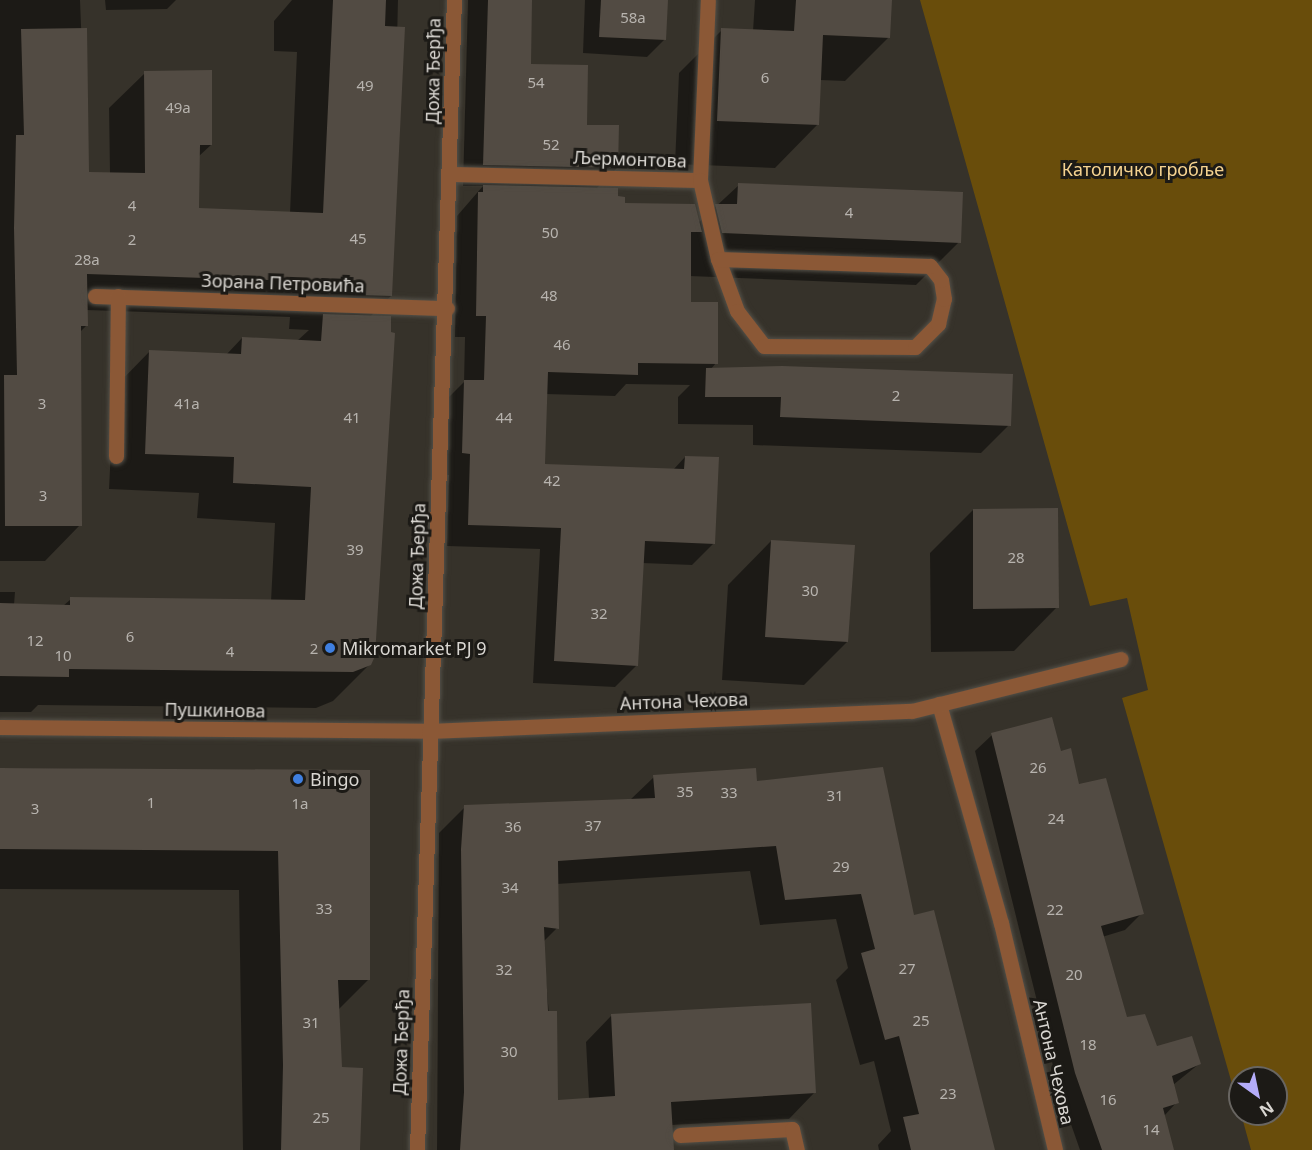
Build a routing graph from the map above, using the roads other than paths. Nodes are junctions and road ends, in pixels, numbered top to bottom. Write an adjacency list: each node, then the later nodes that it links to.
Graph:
1 (454, 0): 3 (street, Дожа Ђерђа)
2 (708, 0): 4 (street, Љермонтова)
3 (450, 174): 4 (street, Љермонтова); 8 (street, Дожа Ђерђа)
4 (700, 180): 5 (street)
5 (718, 259): 5 (street)
6 (95, 296): 7 (street, Зорана Петровића)
7 (118, 296): 8 (street, Зорана Петровића); 9 (street)
8 (447, 308): 13 (street, Дожа Ђерђа)
9 (116, 456)
10 (1121, 659): 11 (street, Антона Чехова)
11 (939, 704): 13 (street, Антона Чехова); 17 (street, Антона Чехова)
12 (0, 727): 13 (street, Пушкинова)
13 (429, 731): 15 (street, Дожа Ђерђа)
14 (680, 1134): 16 (street)
15 (417, 1150)
16 (797, 1150)
17 (1054, 1150)

